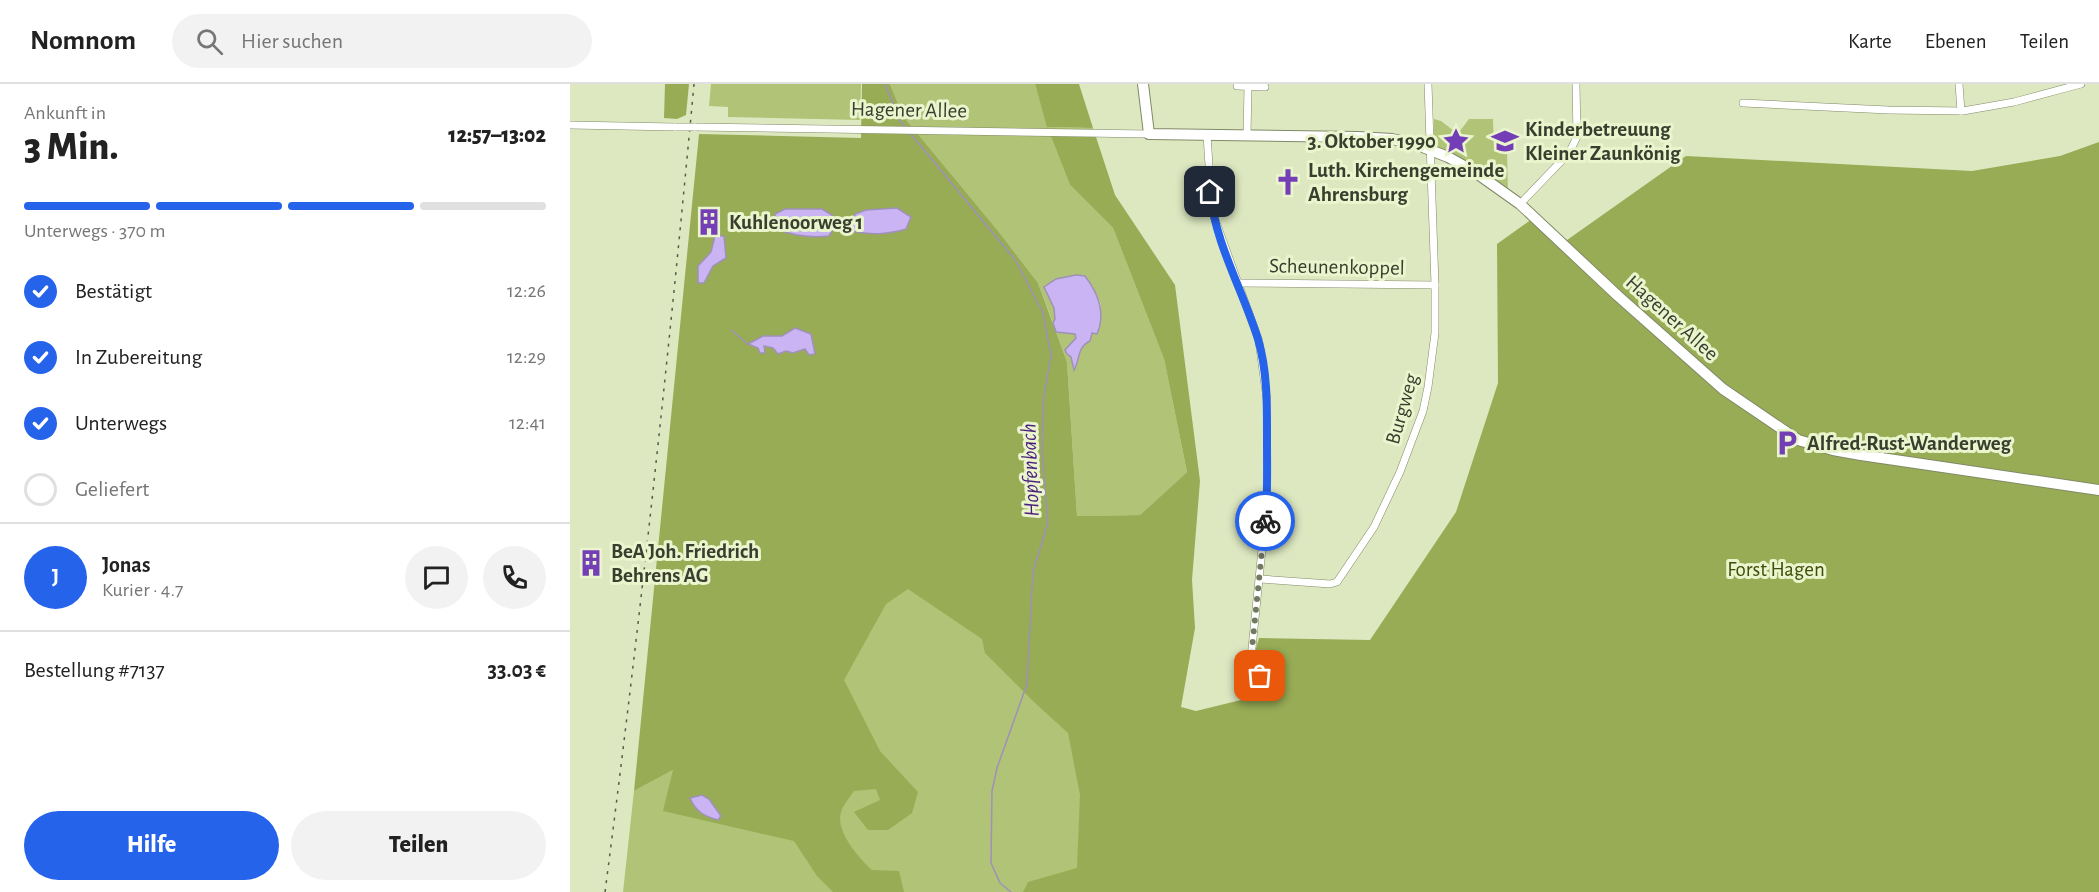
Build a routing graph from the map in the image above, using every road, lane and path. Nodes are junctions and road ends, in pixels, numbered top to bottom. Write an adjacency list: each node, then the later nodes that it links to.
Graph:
1 (1143, 84): 12 (street)
2 (1428, 84): 15 (street, Burgweg)
3 (1576, 84): 16 (street)
4 (1959, 84): 10 (street)
5 (2081, 84): 10 (street)
6 (1237, 86): 7 (street)
7 (1248, 87): 8 (street); 14 (street)
8 (1265, 87)
9 (1743, 103): 10 (street)
10 (1961, 111)
11 (570, 125): 12 (street, Hagener Allee, bridge)
12 (1149, 134): 13 (street, Hagener Allee)
13 (1207, 135): 14 (street, Hagener Allee); 17 (street)
14 (1247, 135): 15 (street, Hagener Allee)
15 (1430, 149): 16 (street, Hagener Allee); 18 (street, Burgweg)
16 (1520, 204): 19 (street, Hagener Allee)
17 (1238, 283): 18 (street, Scheunenkoppel); 20 (street)
18 (1435, 285): 20 (street, Burgweg)
19 (2099, 490)
20 (1260, 579): 21 (street)
21 (1251, 658)

